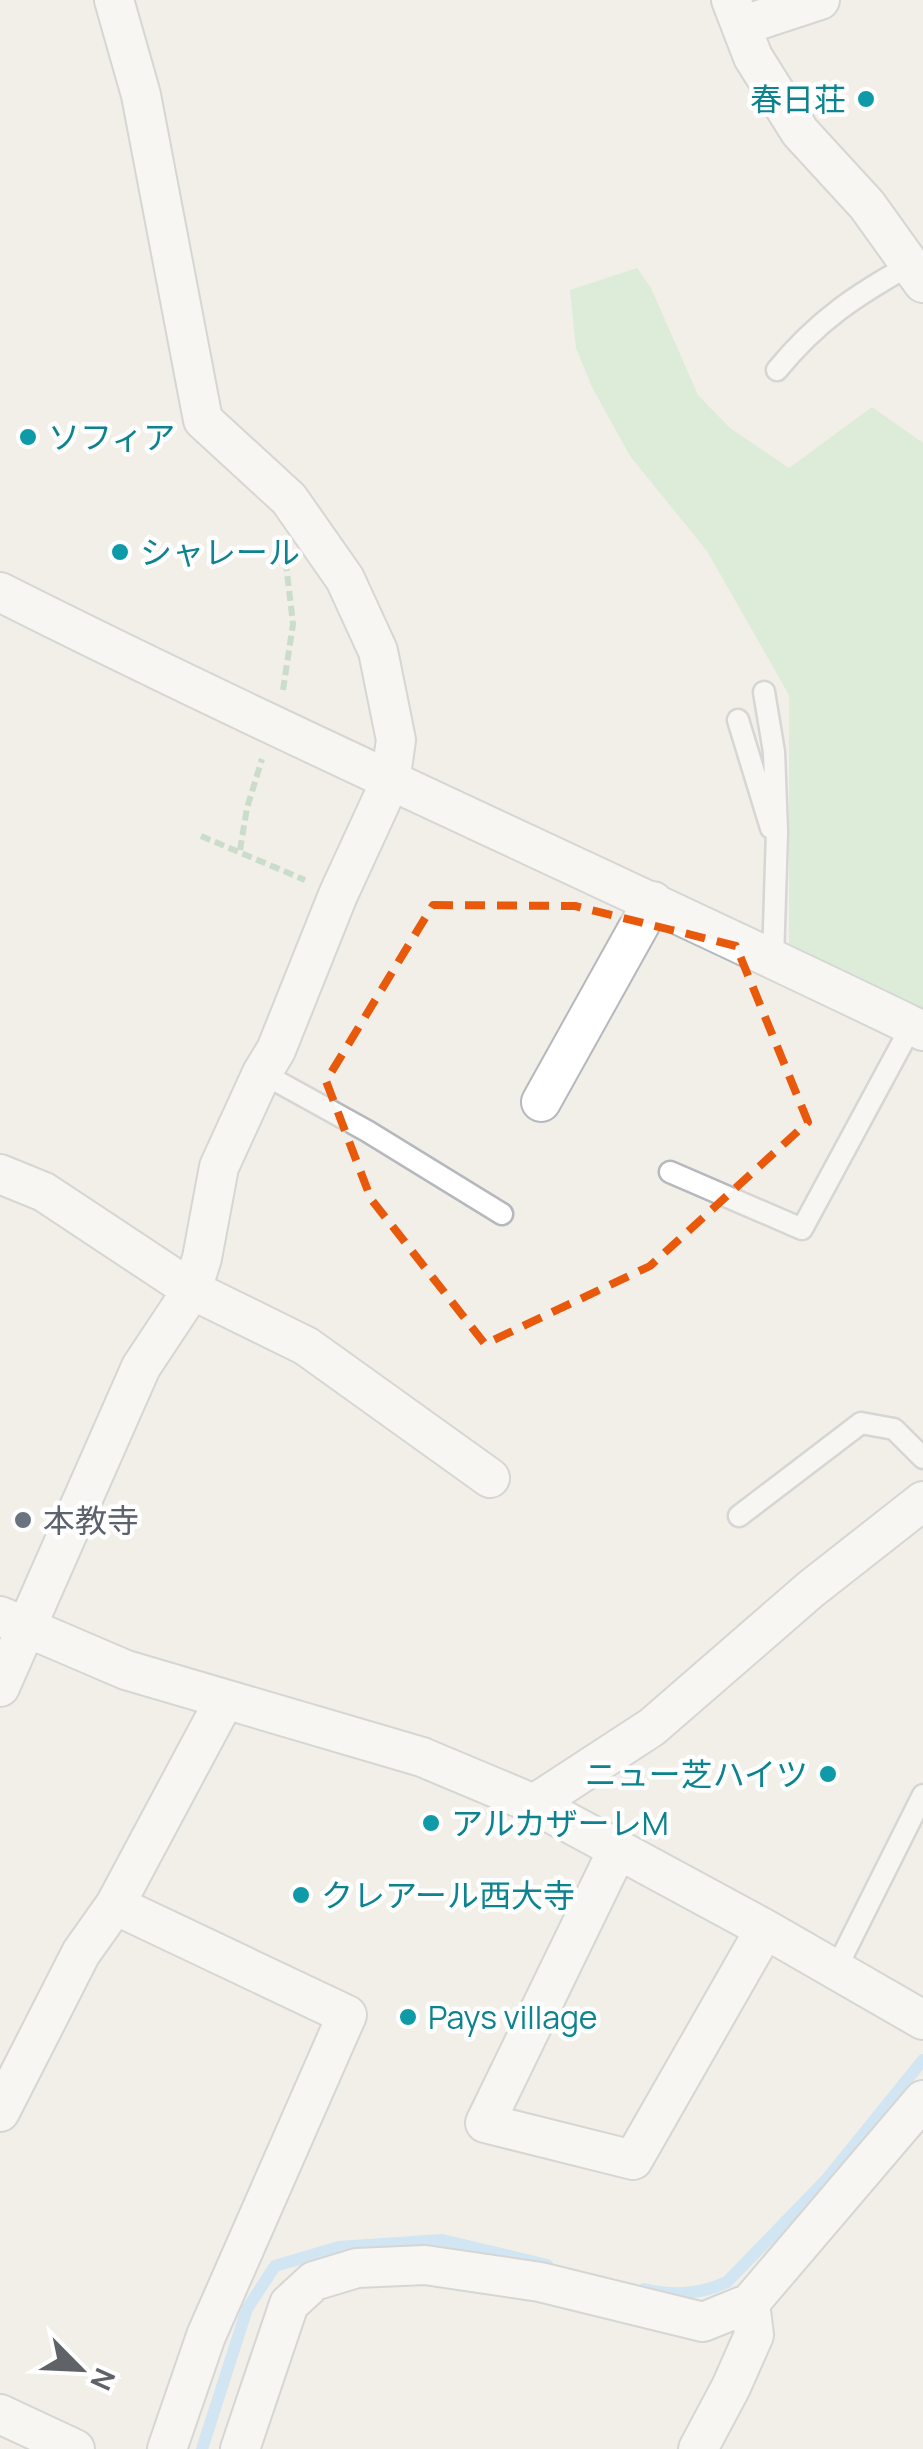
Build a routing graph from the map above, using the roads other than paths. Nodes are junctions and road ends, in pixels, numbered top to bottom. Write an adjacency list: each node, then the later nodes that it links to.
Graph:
1 (114, 0): 9 (street)
2 (820, 0): 3 (street)
3 (736, 13): 4 (street)
4 (916, 274): 5 (lane)
5 (777, 370)
6 (0, 592): 9 (street)
7 (764, 692): 10 (lane)
8 (738, 720): 10 (lane)
9 (390, 782): 11 (street); 14 (street)
10 (776, 842): 12 (lane)
11 (652, 901): 12 (street); 15 (street)
12 (773, 958): 13 (street)
13 (918, 1028): 16 (lane)
14 (262, 1073): 18 (lane); 19 (street)
15 (542, 1102)
16 (670, 1172)
17 (0, 1174): 19 (street)
18 (502, 1214)
19 (192, 1290): 21 (street); 24 (street)
20 (923, 1458): 23 (lane)
21 (490, 1478)
22 (923, 1501): 28 (street)
23 (739, 1516)
24 (13, 1622): 25 (street); 26 (street)
25 (0, 1686)
26 (224, 1701): 28 (street); 30 (street)
27 (923, 1795): 32 (lane)
28 (534, 1804): 29 (street)
29 (618, 1848): 31 (street); 31 (street)
30 (115, 1906): 35 (street); 39 (street)
31 (766, 1929): 32 (street)
32 (836, 1970): 33 (street)
33 (922, 2019)
34 (923, 2100): 36 (street)
35 (0, 2110)
36 (750, 2303): 40 (street); 41 (street)
37 (0, 2414): 38 (street)
38 (75, 2449)
39 (167, 2449)
40 (240, 2449)
41 (698, 2449)

